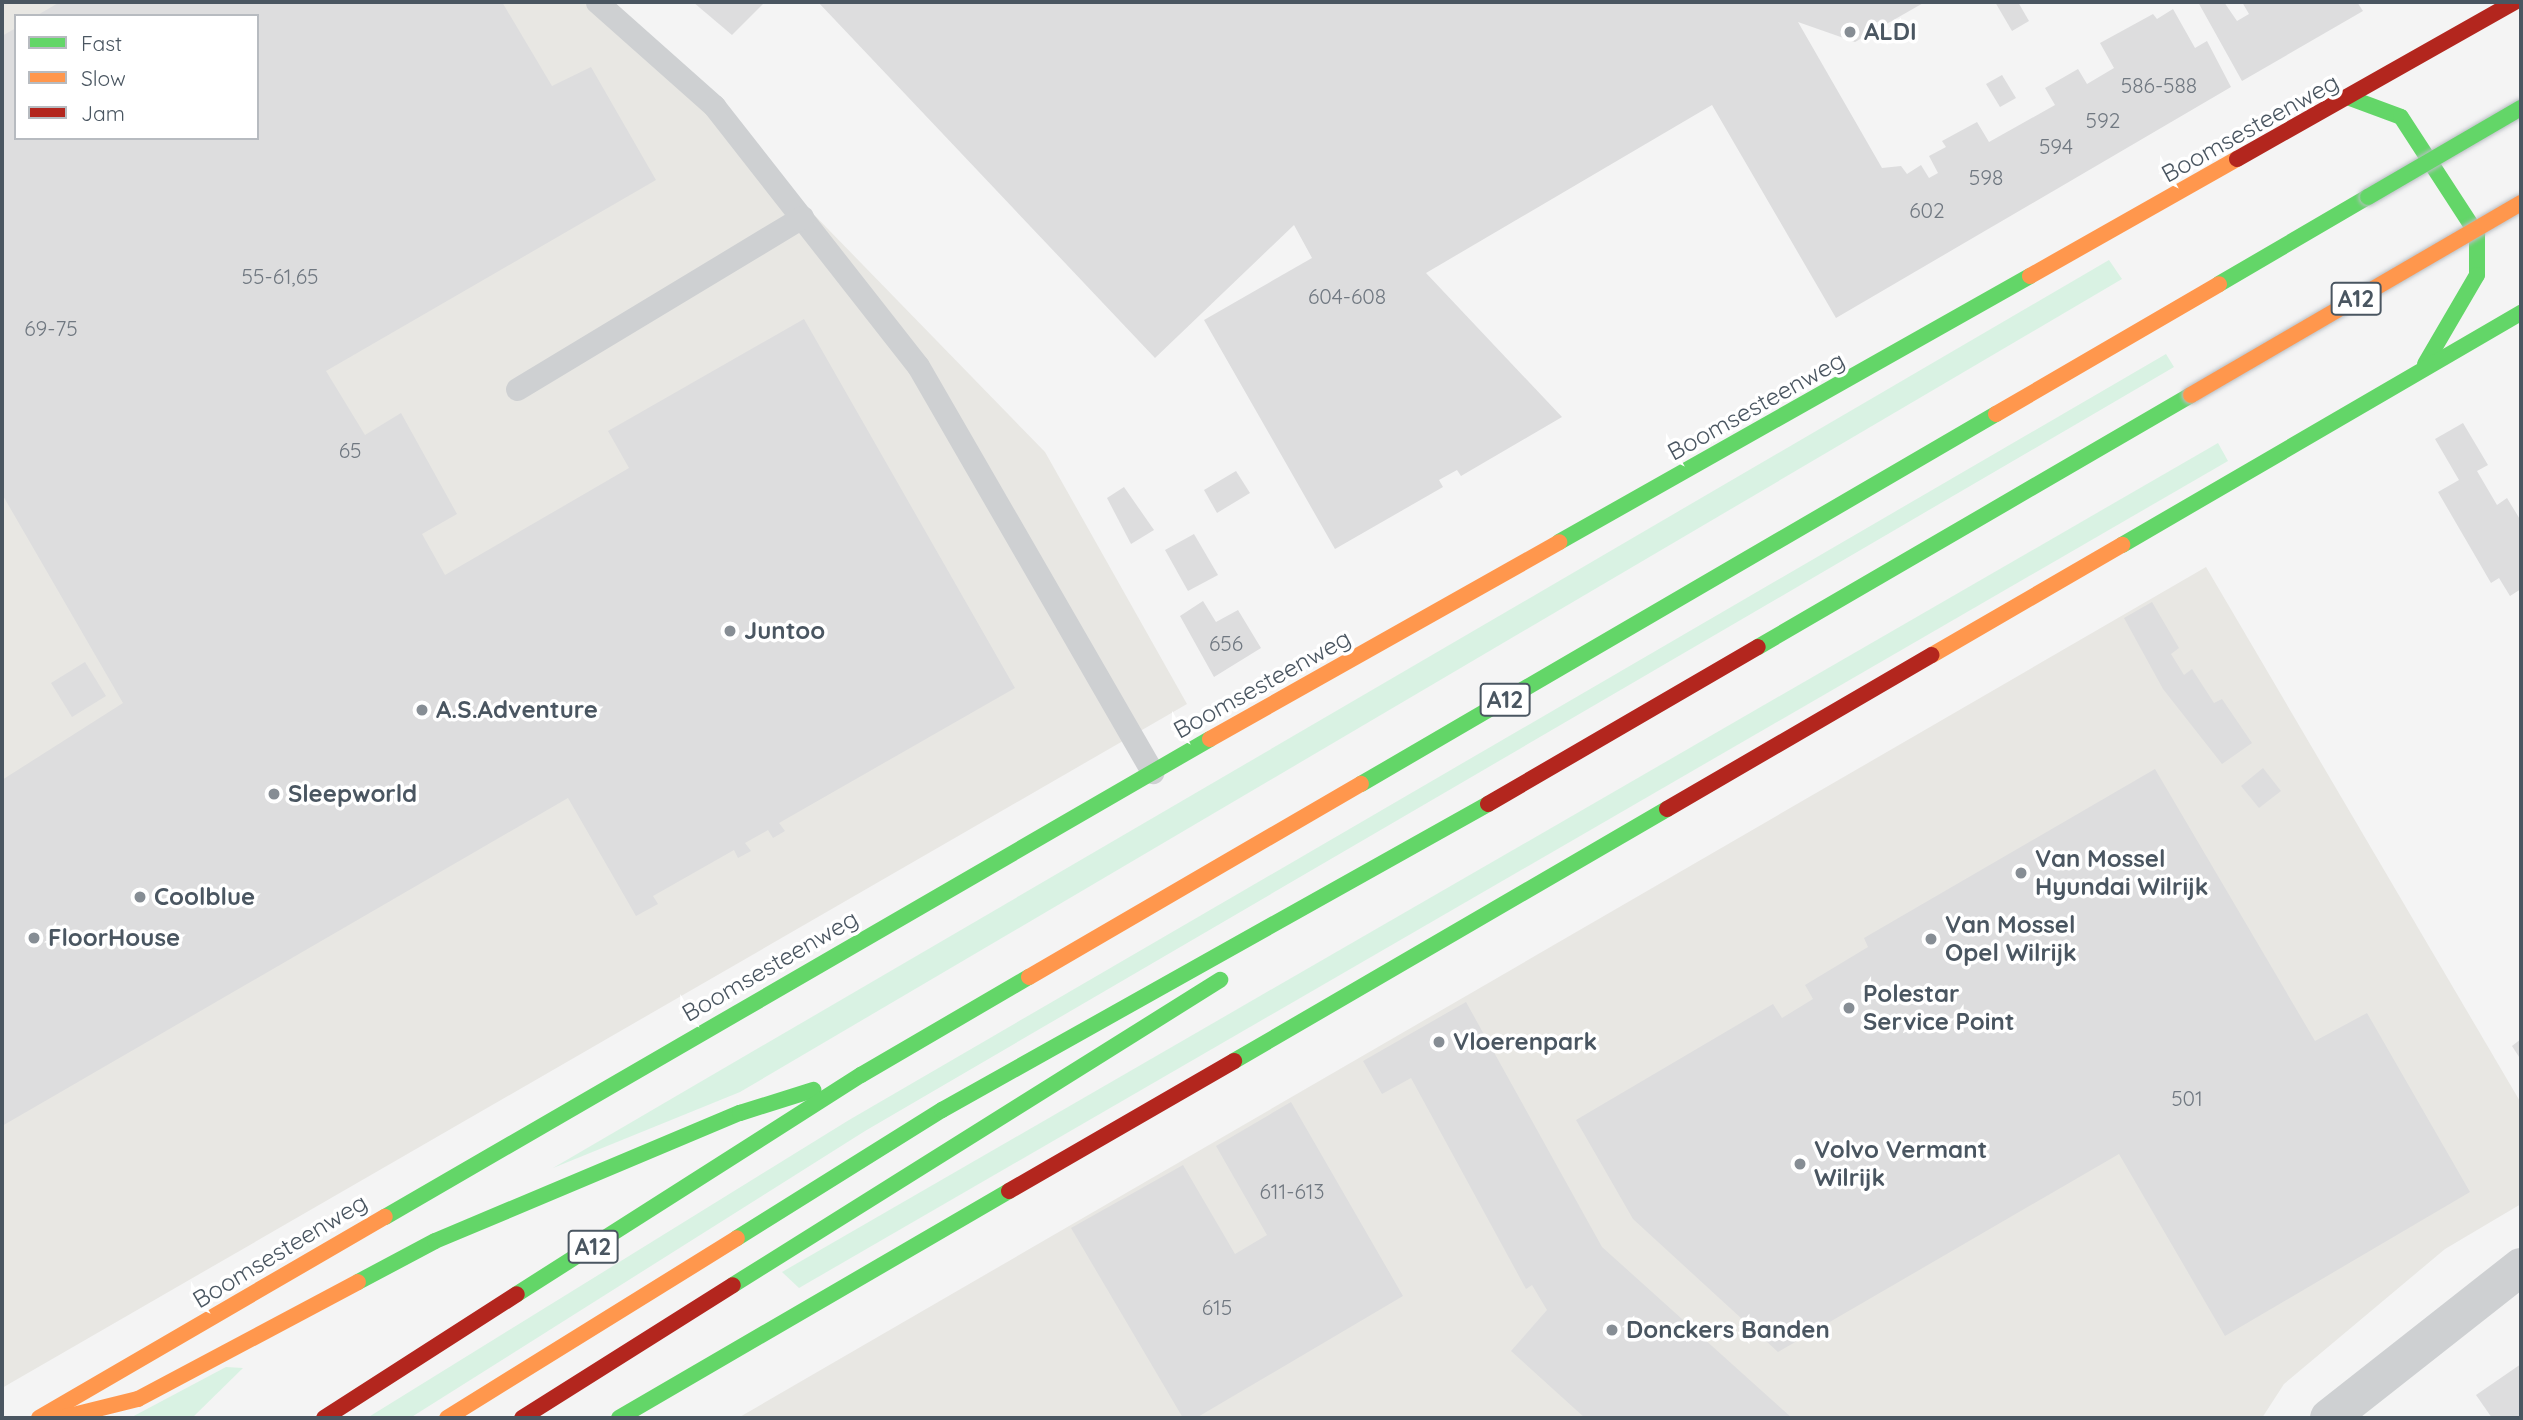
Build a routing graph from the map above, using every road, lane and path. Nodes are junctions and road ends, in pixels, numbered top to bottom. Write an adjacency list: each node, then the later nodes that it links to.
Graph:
1 (597, 2): 6 (lane)
2 (2515, 2): 3 (main road, Boomsesteenweg)
3 (2350, 98): 8 (main road); 10 (main road, Boomsesteenweg)
4 (2521, 108): 12 (main road, A12, bridge)
5 (2521, 203): 11 (main road, A12, bridge)
6 (802, 217): 9 (lane); 10 (lane)
7 (2521, 313): 8 (main road)
8 (2420, 371): 19 (main road)
9 (517, 389)
10 (1152, 772): 14 (main road, Boomsesteenweg)
11 (1291, 919): 17 (main road, A12); 18 (main road)
12 (862, 1075): 15 (main road); 16 (main road, A12)
13 (2521, 1267): 20 (street)
14 (38, 1418)
15 (61, 1418)
16 (324, 1418)
17 (447, 1418)
18 (522, 1418)
19 (619, 1418)
20 (2329, 1418)

